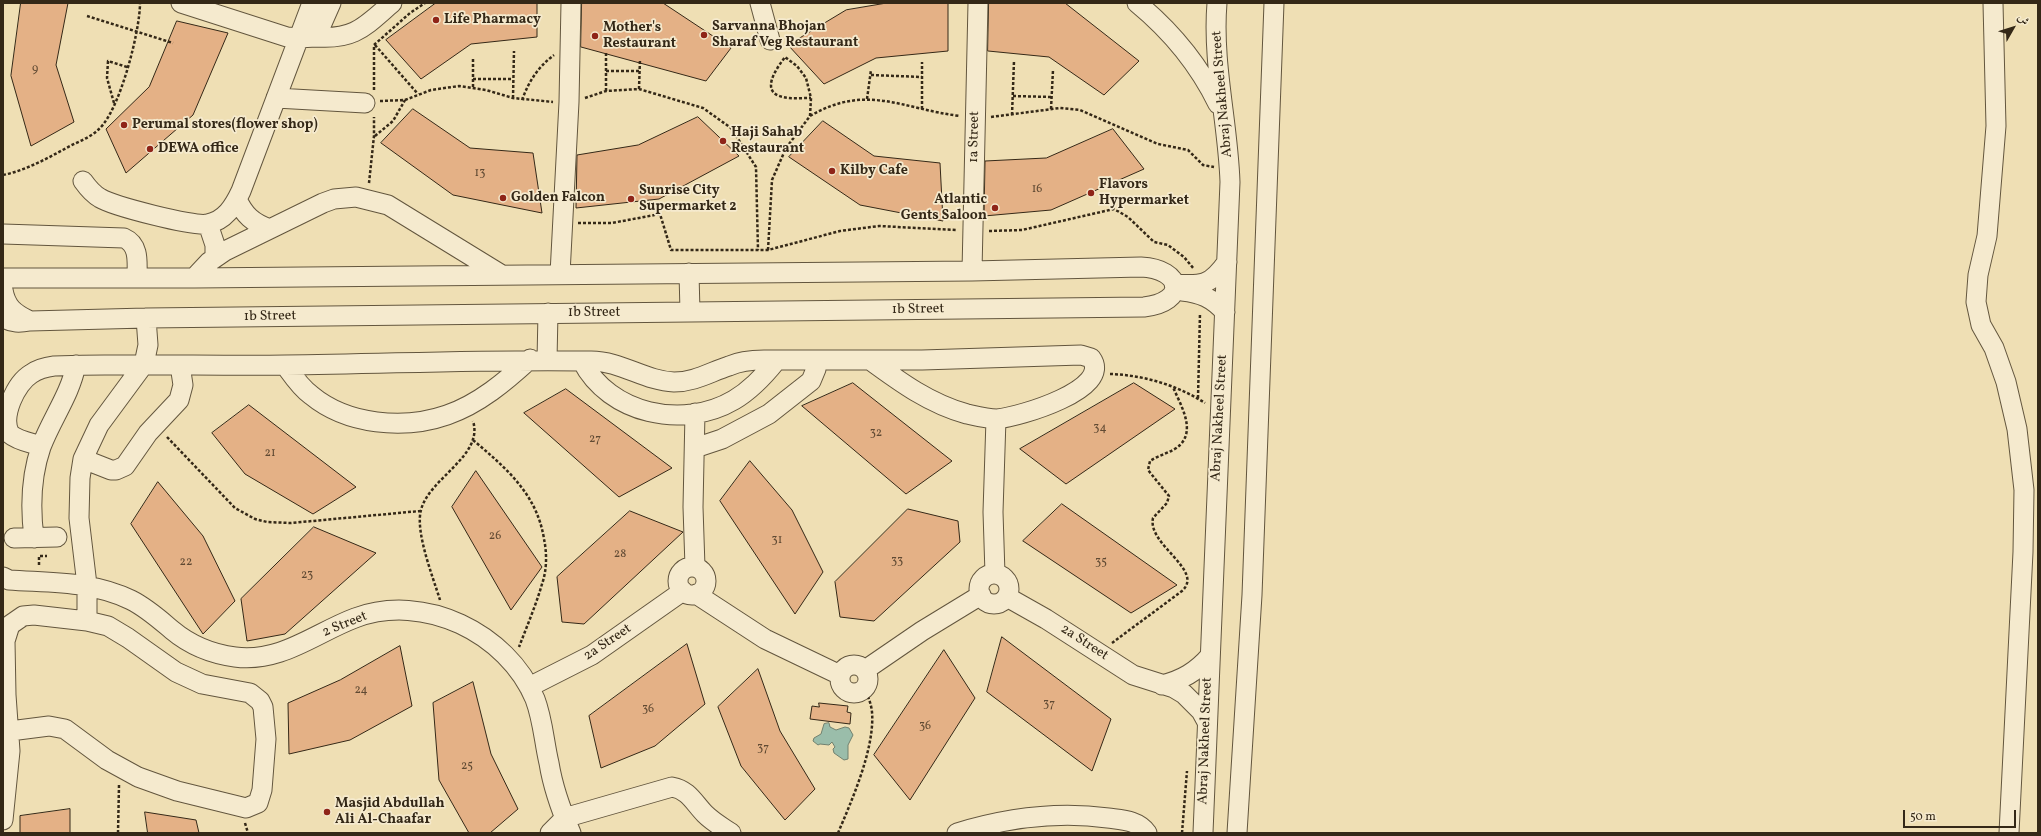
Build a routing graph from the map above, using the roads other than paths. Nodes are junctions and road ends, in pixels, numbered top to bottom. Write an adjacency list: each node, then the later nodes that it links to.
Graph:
1 (180, 3): 12 (street)
2 (312, 3): 12 (street)
3 (331, 3): 12 (street)
4 (392, 3): 12 (street)
5 (571, 3): 26 (street)
6 (760, 3): 13 (street)
7 (978, 3): 24 (street, 1a Street)
8 (1137, 3): 16 (street)
9 (1217, 3): 16 (street, Abraj Nakheel Street)
10 (1274, 3): 76 (street)
11 (1993, 3): 77 (street)
12 (307, 38): 14 (street)
13 (770, 40)
14 (279, 92): 15 (street); 18 (street)
15 (370, 102)
16 (1223, 115): 23 (street, Abraj Nakheel Street)
17 (83, 181): 19 (street)
18 (237, 199): 19 (street); 20 (street)
19 (208, 224): 22 (street)
20 (270, 229): 22 (street); 27 (street)
21 (3, 234): 29 (street)
22 (215, 257): 30 (street)
23 (1227, 262): 32 (street); 35 (street, Abraj Nakheel Street)
24 (972, 271): 25 (street); 31 (street)
25 (689, 272): 26 (street); 34 (street)
26 (560, 274): 27 (street)
27 (502, 275): 30 (street)
28 (3, 278): 29 (street)
29 (137, 278): 30 (street)
30 (194, 278)
31 (1174, 288): 32 (street); 34 (street, 1b Street)
32 (1196, 289): 35 (street)
33 (3, 290): 39 (street)
34 (690, 312): 36 (street, 1b Street)
35 (1225, 312): 64 (street, Abraj Nakheel Street)
36 (548, 313): 38 (street, 1b Street); 40 (street)
37 (3, 318): 39 (street, 1b Street)
38 (146, 318): 39 (street, 1b Street); 45 (street)
39 (30, 320)
40 (538, 360): 42 (street); 48 (street); 48 (street)
41 (870, 360): 44 (street); 50 (street); 50 (street)
42 (582, 361): 43 (street); 49 (street)
43 (776, 361): 44 (street); 49 (street)
44 (817, 361): 52 (street)
45 (144, 364): 46 (street); 47 (street); 53 (street)
46 (76, 365): 51 (street); 51 (street)
47 (180, 365): 48 (street); 53 (street)
48 (285, 365)
49 (695, 413): 52 (street)
50 (996, 419): 57 (street)
51 (41, 446): 56 (street)
52 (694, 448): 60 (street)
53 (83, 459): 59 (street)
54 (57, 537): 56 (street)
55 (14, 538): 56 (street)
56 (34, 538)
57 (995, 574): 61 (street); 62 (street)
58 (5, 581): 59 (street, 2 Street)
59 (87, 585): 63 (street); 66 (street, 2 Street)
60 (689, 593): 61 (street); 66 (street, 2a Street)
61 (981, 595): 62 (street)
62 (1007, 596): 65 (street, 2a Street)
63 (87, 621): 68 (street); 68 (street)
64 (1210, 656): 65 (street); 67 (street, Abraj Nakheel Street)
65 (1162, 685): 67 (street, 2a Street)
66 (529, 687): 70 (street, 2 Street)
67 (1207, 722): 75 (street, Abraj Nakheel Street)
68 (10, 731): 69 (street)
69 (3, 820)
70 (568, 826): 71 (street); 72 (street)
71 (550, 833)
72 (731, 833)
73 (957, 833): 74 (street)
74 (1147, 833)
75 (1203, 833)
76 (1237, 833)
77 (2009, 833)

